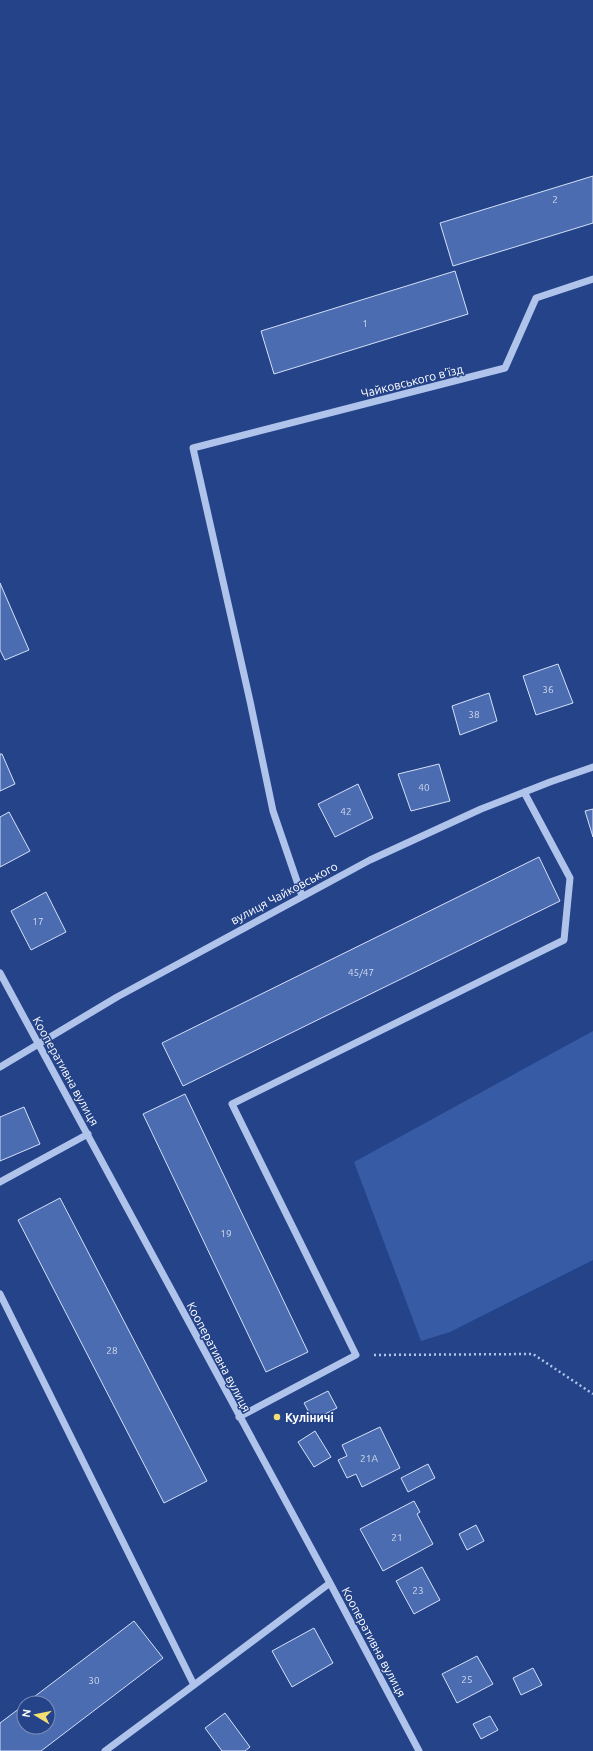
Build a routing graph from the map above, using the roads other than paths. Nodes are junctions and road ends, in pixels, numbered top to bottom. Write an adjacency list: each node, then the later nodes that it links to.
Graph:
1 (593, 279): 4 (street, Чайковського в’їзд)
2 (593, 768): 3 (street, вулиця Чайковського)
3 (524, 792): 4 (street, вулиця Чайковського); 11 (street)
4 (302, 896): 6 (street, вулиця Чайковського)
5 (0, 973): 6 (street, Кооперативна вулиця)
6 (39, 1043): 7 (street, вулиця Чайковського); 8 (street, Кооперативна вулиця)
7 (0, 1067)
8 (88, 1134): 9 (street); 11 (street, Кооперативна вулиця)
9 (0, 1182)
10 (0, 1294): 13 (street)
11 (239, 1417): 12 (street, Кооперативна вулиця)
12 (330, 1583): 13 (street); 15 (street, Кооперативна вулиця)
13 (194, 1685): 14 (street)
14 (105, 1751)
15 (419, 1751)

